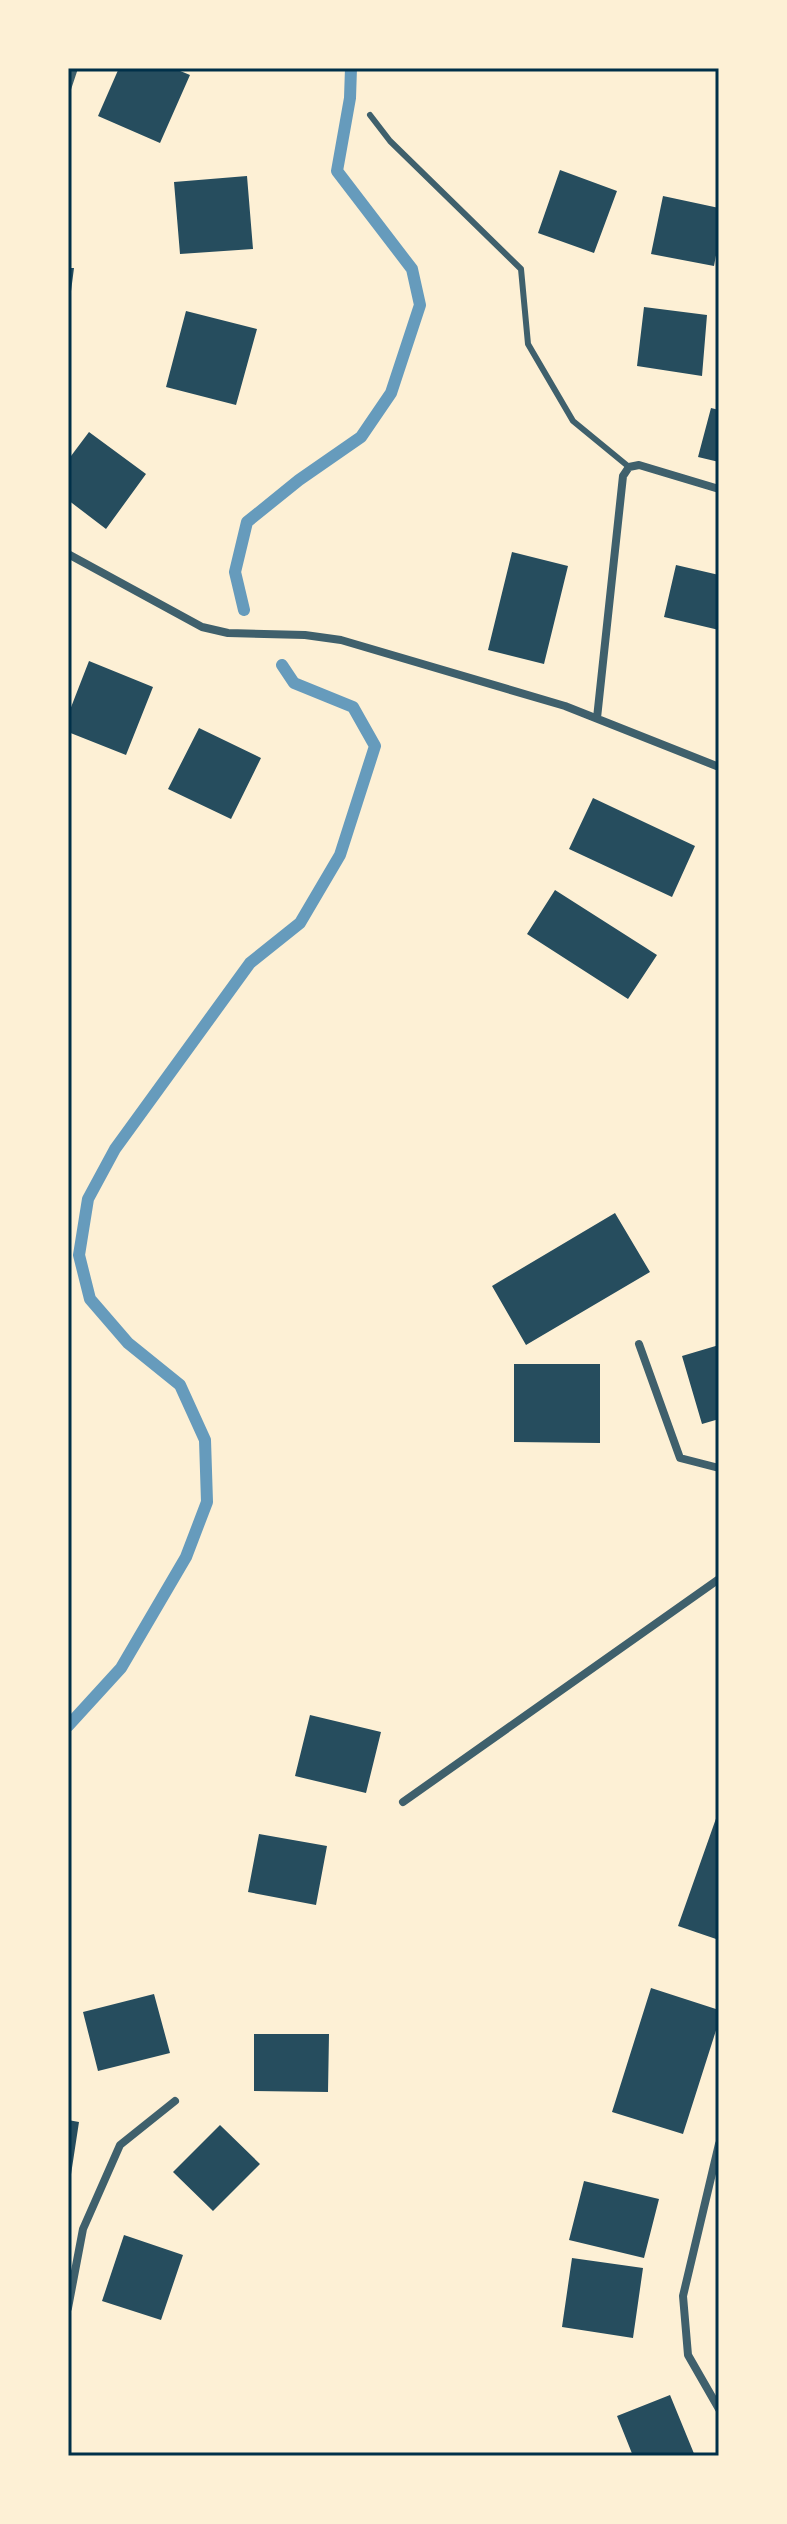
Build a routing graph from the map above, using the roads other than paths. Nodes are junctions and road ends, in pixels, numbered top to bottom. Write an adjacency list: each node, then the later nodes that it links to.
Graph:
1 (75, 68): 2 (lane)
2 (68, 89)
3 (370, 115): 4 (lane)
4 (629, 467): 5 (street); 7 (street)
5 (719, 489)
6 (68, 554): 7 (street)
7 (597, 718): 8 (street)
8 (719, 767)
9 (639, 1344): 10 (street)
10 (719, 1468)
11 (719, 1579): 12 (street)
12 (403, 1802)
13 (175, 2101): 15 (street)
14 (719, 2144): 16 (street)
15 (68, 2308)
16 (719, 2409)

